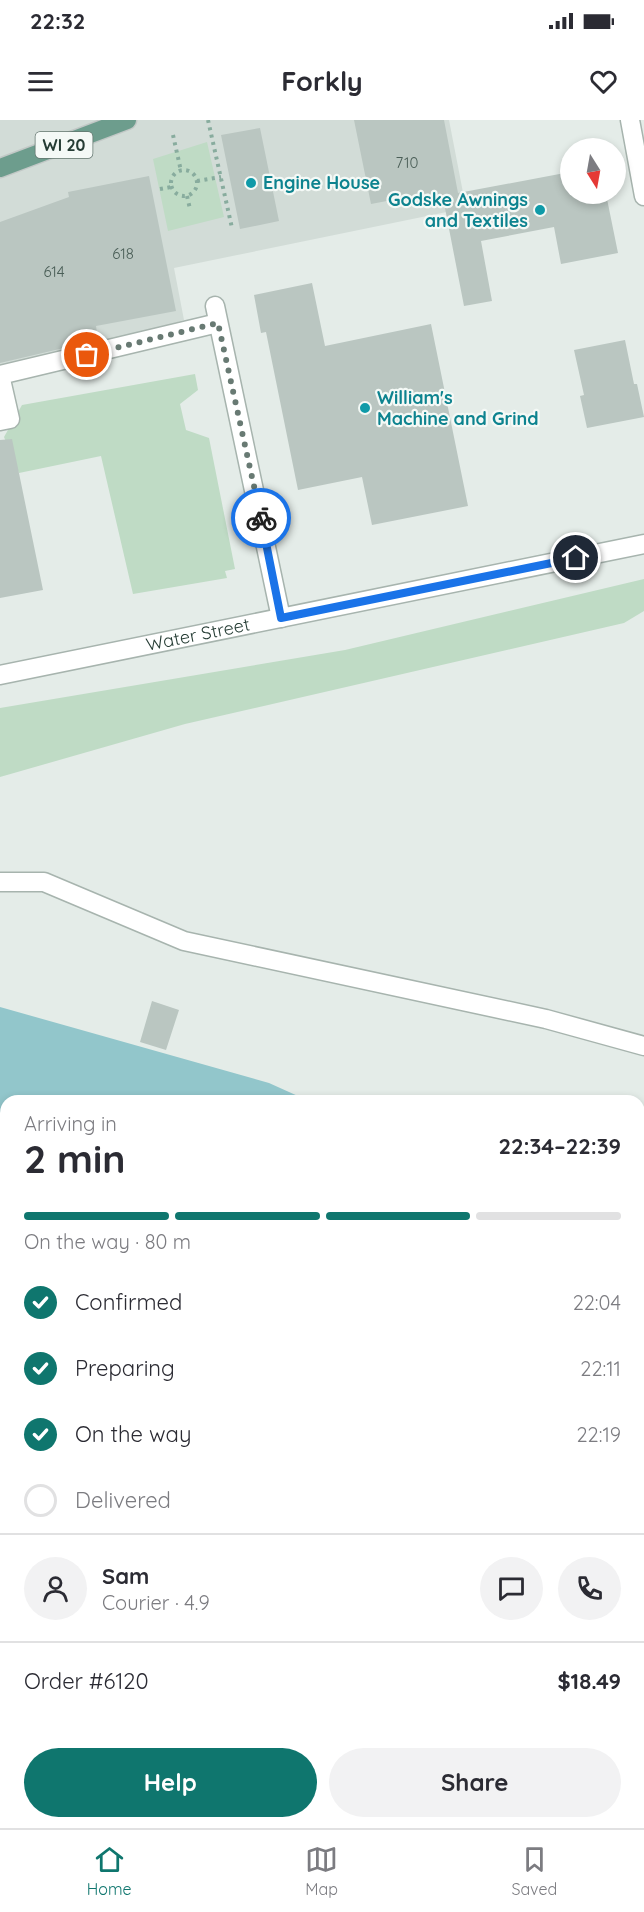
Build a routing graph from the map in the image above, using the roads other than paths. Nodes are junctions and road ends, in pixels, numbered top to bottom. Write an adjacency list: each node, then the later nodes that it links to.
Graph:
1 (128, 120): 3 (main road, WI 20)
2 (630, 120): 4 (street)
3 (0, 168)
4 (644, 196)
5 (0, 421): 7 (street)
6 (644, 544): 7 (street, Water Street)
7 (281, 618): 8 (street, Water Street)
8 (0, 675)
9 (0, 882): 10 (street)
10 (644, 1046)

